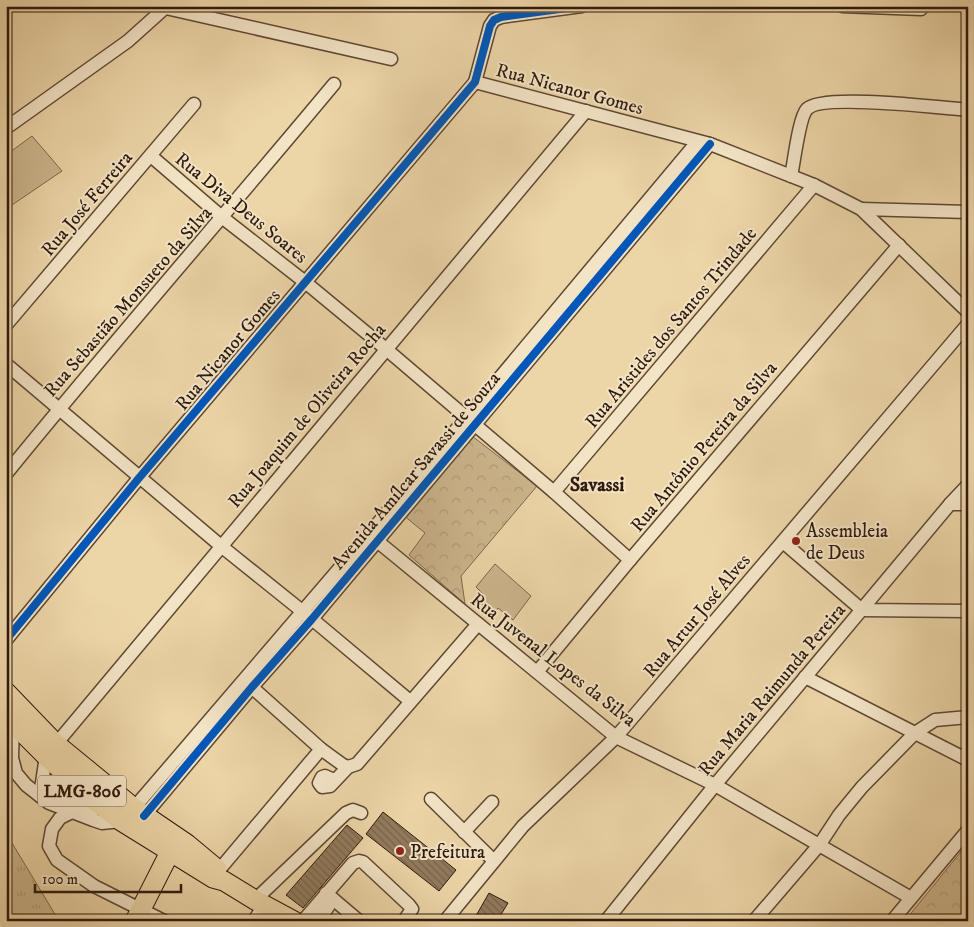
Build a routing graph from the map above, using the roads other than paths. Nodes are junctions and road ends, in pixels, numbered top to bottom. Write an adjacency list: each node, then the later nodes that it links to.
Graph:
1 (582, 6): 6 (street)
2 (842, 6): 4 (street)
3 (163, 7): 5 (street); 11 (street)
4 (921, 9)
5 (391, 59)
6 (475, 82): 10 (street, Rua Nicanor Gomes); 20 (street, Rua Nicanor Gomes)
7 (334, 84): 18 (street, Rua Sebastião Monsueto da Silva)
8 (194, 104): 13 (street, Rua José Ferreira)
9 (968, 110): 14 (street)
10 (586, 112): 12 (street, Rua Nicanor Gomes); 24 (street, Rua Joaquim de Oliveira Rocha)
11 (6, 128)
12 (703, 143): 14 (street, Rua Nicanor Gomes); 27 (street, Avenida Amílcar Savassi de Souza)
13 (150, 156): 18 (street, Rua Diva Deus Soares); 23 (street, Rua José Ferreira)
14 (791, 176): 15 (street, Rua Nicanor Gomes)
15 (814, 185): 16 (street, Rua Nicanor Gomes); 31 (street, Rua Aristides dos Santos Trindade)
16 (861, 209): 17 (street); 19 (street, Rua Nicanor Gomes)
17 (968, 212)
18 (223, 218): 20 (street, Rua Diva Deus Soares); 26 (street, Rua Sebastião Monsueto da Silva)
19 (898, 245): 21 (street, Rua Nicanor Gomes); 37 (street, Rua Antônio Pereira da Silva)
20 (305, 282): 24 (street, Rua Diva Deus Soares); 29 (street, Rua Nicanor Gomes)
21 (968, 312)
22 (968, 324): 35 (street, Rua Artur José Alves)
23 (6, 325)
24 (386, 349): 27 (street, Rua Diva Deus Soares); 36 (street, Rua Joaquim de Oliveira Rocha)
25 (6, 364): 26 (street)
26 (59, 409): 28 (street, Rua Sebastião Monsueto da Silva); 29 (street)
27 (470, 422): 31 (street, Rua Diva Deus Soares); 34 (street, Avenida Amílcar Savassi de Souza)
28 (6, 474)
29 (139, 478): 36 (street); 42 (street, Rua Nicanor Gomes)
30 (968, 485): 32 (street, Rua Maria Raimunda Pereira)
31 (554, 492): 37 (street, Rua Diva Deus Soares)
32 (950, 504): 33 (street); 38 (street, Rua Maria Raimunda Pereira)
33 (968, 504)
34 (373, 537): 40 (street, Avenida Amílcar Savassi de Souza); 41 (street, Rua Juvenal Lopes da Silva)
35 (783, 542): 38 (street); 51 (street, Rua Artur José Alves)
36 (221, 546): 40 (street); 53 (street, Rua Joaquim de Oliveira Rocha)
37 (630, 560): 43 (street, Rua Antônio Pereira da Silva)
38 (862, 610): 39 (street); 44 (street, Rua Maria Raimunda Pereira)
39 (968, 611)
40 (307, 615): 45 (street, Avenida Amílcar Savassi de Souza); 47 (street)
41 (478, 624): 43 (street, Rua Juvenal Lopes da Silva); 47 (street)
42 (6, 640)
43 (538, 672): 51 (street, Rua Juvenal Lopes da Silva)
44 (805, 677): 50 (street); 57 (street, Rua Maria Raimunda Pereira)
45 (248, 684): 52 (street); 64 (street, Avenida Amílcar Savassi de Souza)
46 (6, 692): 53 (highway, LMG-806)
47 (410, 701): 55 (street)
48 (968, 716): 50 (street)
49 (10, 719): 53 (highway, LMG-806); 58 (street)
50 (915, 733): 54 (street); 67 (street)
51 (616, 737): 57 (street, Rua Juvenal Lopes da Silva); 69 (street, Rua Artur José Alves)
52 (321, 749): 55 (street); 70 (street)
53 (51, 750): 58 (street); 61 (highway, LMG-806); 64 (highway, LMG-806)
54 (968, 760)
55 (348, 767): 56 (street)
56 (334, 780)
57 (715, 785): 67 (street, Rua Juvenal Lopes da Silva); 83 (street, Rua Maria Raimunda Pereira)
58 (40, 796): 62 (street)
59 (431, 800): 66 (street)
60 (492, 802): 66 (street)
61 (103, 808): 62 (street); 64 (highway, LMG-806)
62 (72, 812): 64 (street); 74 (street)
63 (361, 813): 73 (street)
64 (133, 815): 68 (highway, LMG-806); 70 (highway, LMG-806)
65 (968, 830): 72 (street)
66 (464, 832): 69 (street)
67 (820, 844): 72 (street, Rua Juvenal Lopes da Silva); 84 (street)
68 (170, 852): 70 (highway, LMG-806); 74 (highway)
69 (494, 861): 82 (street, Rua Artur José Alves)
70 (219, 877): 73 (highway, LMG-806)
71 (330, 896): 78 (street); 79 (street); 80 (street); 81 (street)
72 (911, 898): 75 (street)
73 (258, 909): 77 (highway, LMG-806)
74 (138, 915): 76 (street)
75 (896, 920)
76 (164, 921)
77 (294, 921)
78 (303, 921)
79 (319, 921)
80 (359, 921)
81 (404, 921)
82 (445, 921)
83 (606, 921)
84 (754, 921)

